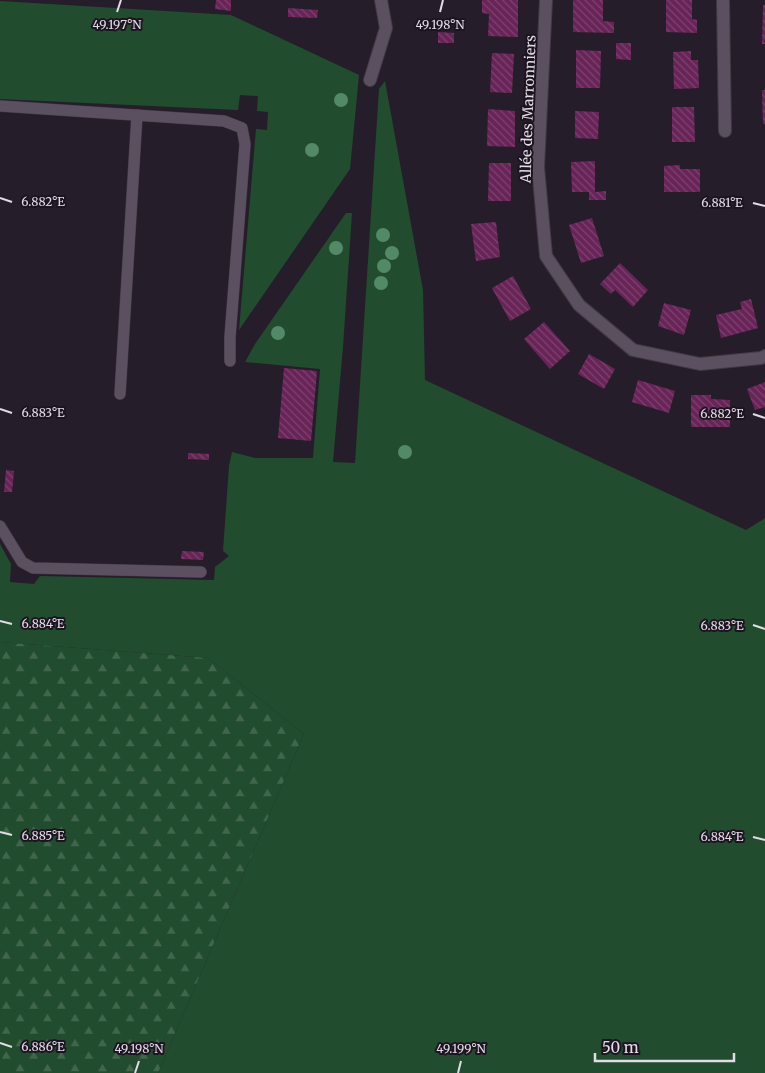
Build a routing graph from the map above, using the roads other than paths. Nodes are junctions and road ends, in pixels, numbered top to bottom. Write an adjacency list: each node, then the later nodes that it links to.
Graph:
1 (381, 0): 4 (street)
2 (546, 0): 8 (street, Allée des Marronniers)
3 (723, 0): 7 (street)
4 (370, 80)
5 (0, 106): 6 (lane)
6 (137, 115): 9 (lane); 10 (lane)
7 (725, 131)
8 (765, 356)
9 (230, 362)
10 (120, 394)
11 (0, 526): 12 (lane)
12 (202, 572)

